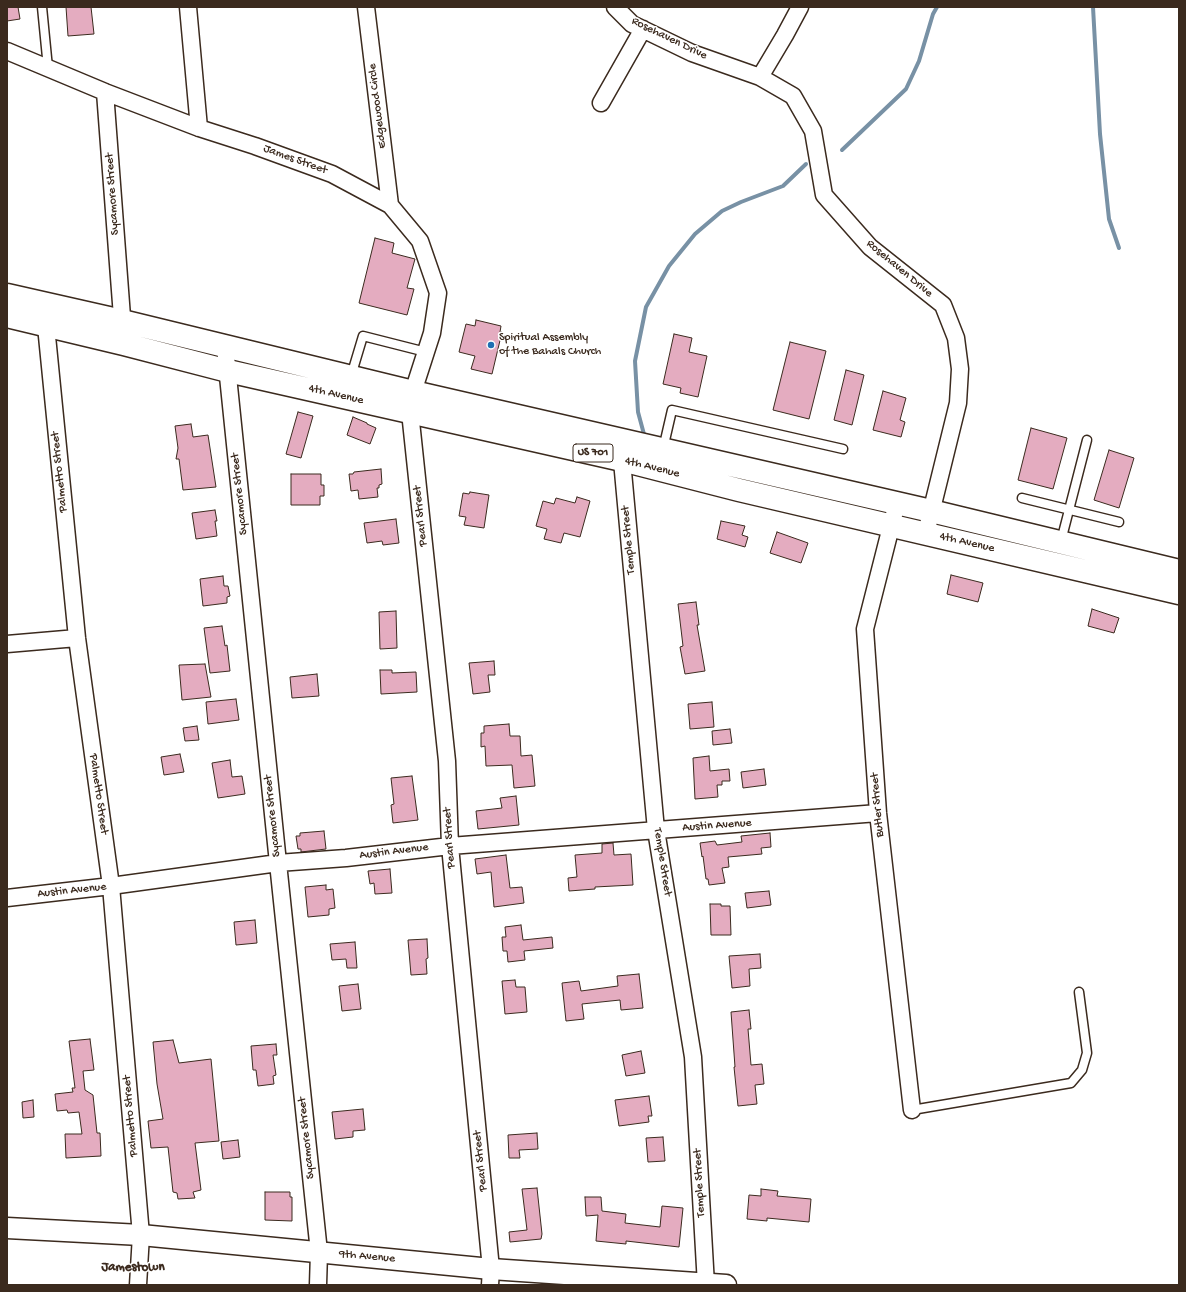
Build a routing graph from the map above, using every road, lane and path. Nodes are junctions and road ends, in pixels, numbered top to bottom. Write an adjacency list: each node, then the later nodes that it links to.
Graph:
1 (42, 7): 8 (lane)
2 (188, 7): 12 (street)
3 (366, 7): 13 (street, Edgewood Circle)
4 (615, 7): 6 (street, Rosehaven Drive)
5 (800, 7): 9 (street)
6 (643, 29): 9 (street, Rosehaven Drive); 11 (street)
7 (7, 51): 8 (street, James Street)
8 (48, 68): 10 (street, James Street)
9 (760, 77): 32 (street, Rosehaven Drive)
10 (105, 92): 12 (street, James Street); 17 (street, Sycamore Street)
11 (601, 103)
12 (199, 128): 13 (street, James Street)
13 (390, 205): 20 (street, James Street)
14 (7, 295): 15 (main road, 4th Avenue / US 701)
15 (44, 314): 16 (main road, 4th Avenue / US 701); 17 (main road, 4th Avenue / US 701); 18 (main road, 4th Avenue / US 701); 39 (street, Palmetto Street)
16 (7, 316)
17 (122, 321): 18 (street, Sycamore Street); 19 (main road, 4th Avenue / US 701)
18 (124, 344): 21 (main road, 4th Avenue / US 701)
19 (225, 347): 21 (street, Sycamore Street); 22 (main road, 4th Avenue / US 701)
20 (426, 352): 22 (lane); 23 (street, James Street)
21 (228, 371): 23 (main road, 4th Avenue / US 701); 44 (street, Sycamore Street)
22 (350, 377): 23 (main road, 4th Avenue / US 701)
23 (412, 402): 24 (main road, 4th Avenue / US 701); 28 (main road, 4th Avenue / US 701); 43 (street, Pearl Street)
24 (620, 438): 26 (main road, 4th Avenue / US 701); 28 (street, Temple Street)
25 (1087, 440): 31 (lane)
26 (663, 448): 27 (lane); 30 (main road, 4th Avenue / US 701)
27 (843, 449)
28 (622, 460): 34 (main road, 4th Avenue / US 701); 42 (street, Temple Street)
29 (1022, 498): 31 (lane)
30 (897, 503): 32 (main road, 4th Avenue / US 701); 34 (street, Butler Street)
31 (1069, 509): 33 (lane); 36 (lane)
32 (931, 511): 35 (street, Rosehaven Drive); 36 (main road, 4th Avenue / US 701)
33 (1118, 522)
34 (892, 526): 35 (main road, 4th Avenue / US 701); 41 (street, Butler Street)
35 (926, 533): 38 (main road, 4th Avenue / US 701)
36 (1061, 542): 37 (main road, 4th Avenue / US 701)
37 (1179, 571)
38 (1179, 593)
39 (77, 638): 40 (street); 45 (street, Palmetto Street)
40 (7, 644)
41 (878, 813): 42 (street, Austin Avenue); 48 (street, Butler Street)
42 (656, 830): 43 (street, Austin Avenue); 53 (street, Temple Street)
43 (450, 846): 44 (street, Austin Avenue); 52 (street, Pearl Street)
44 (278, 863): 45 (street, Austin Avenue); 51 (street, Sycamore Street)
45 (111, 886): 46 (street, Austin Avenue); 50 (street, Palmetto Street)
46 (7, 898)
47 (1079, 992): 48 (lane)
48 (912, 1110)
49 (7, 1228): 50 (street, 9th Avenue)
50 (141, 1235): 51 (street, 9th Avenue); 54 (street, Palmetto Street)
51 (319, 1252): 52 (street, 9th Avenue); 55 (street, Sycamore Street)
52 (491, 1277): 53 (street, 9th Avenue)
53 (706, 1284): 56 (street, 9th Avenue)
54 (138, 1285)
55 (318, 1285)
56 (726, 1285)

